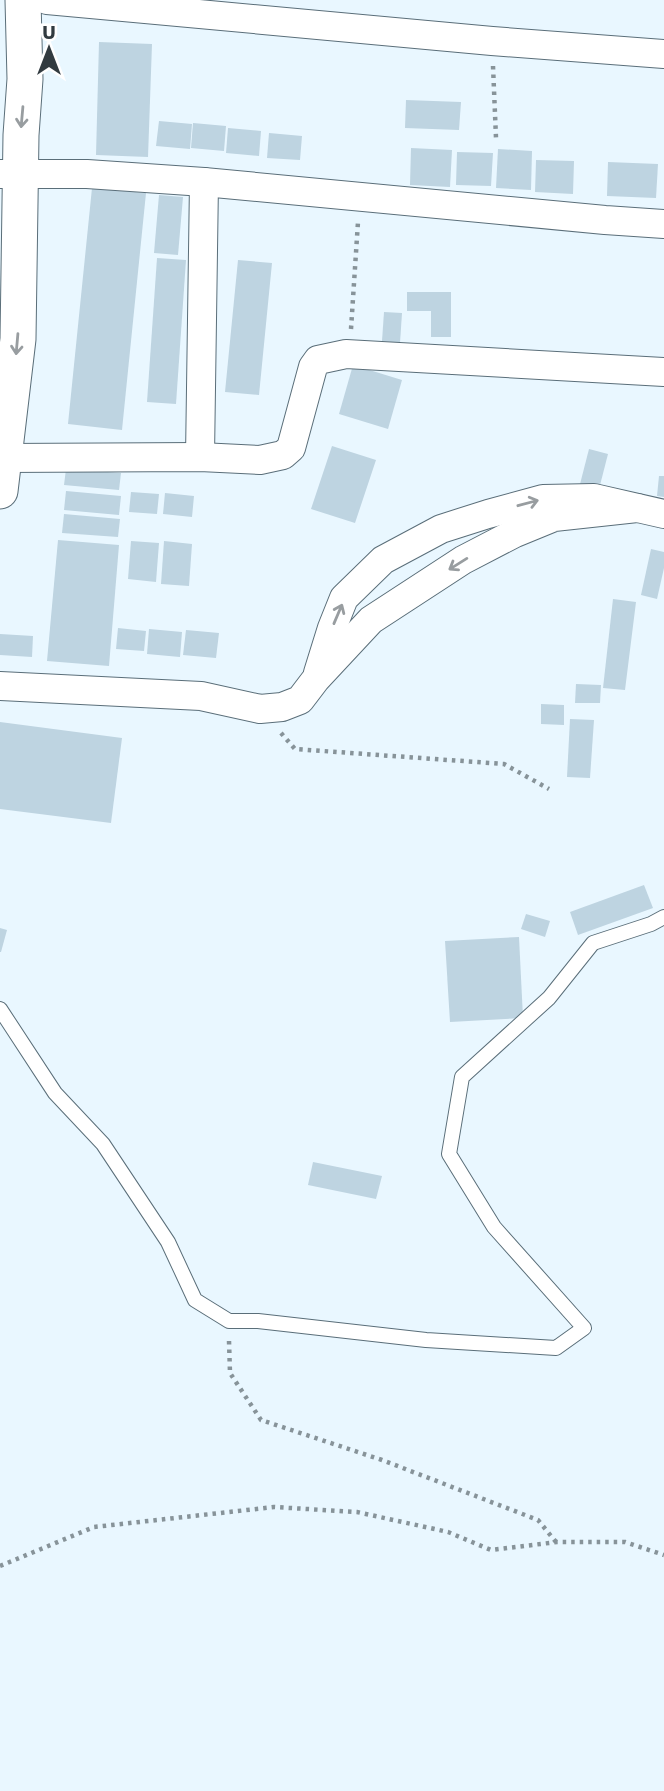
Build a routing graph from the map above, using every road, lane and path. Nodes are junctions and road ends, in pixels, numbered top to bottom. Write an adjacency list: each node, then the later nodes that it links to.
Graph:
1 (23, 0): 6 (street, one-way to 6)
2 (47, 0): 3 (street)
3 (492, 41): 4 (street); 5 (path)
4 (664, 54)
5 (496, 138)
6 (11, 174): 7 (street); 13 (street, one-way to 13)
7 (204, 181): 8 (street); 12 (street)
8 (361, 196): 9 (street); 10 (path)
9 (664, 224)
10 (346, 354): 11 (street); 12 (street)
11 (664, 372)
12 (200, 457): 13 (street)
13 (2, 474)
14 (650, 511): 15 (street, one-way to 15); 15 (street, one-way to 14)
15 (316, 679): 17 (street)
16 (0, 686): 17 (street)
17 (260, 709): 18 (path)
18 (549, 789)
19 (664, 917): 21 (lane)
20 (0, 1009): 21 (lane)
21 (229, 1321): 22 (path)
22 (557, 1542): 23 (path); 24 (path)
23 (664, 1555)
24 (0, 1566)

